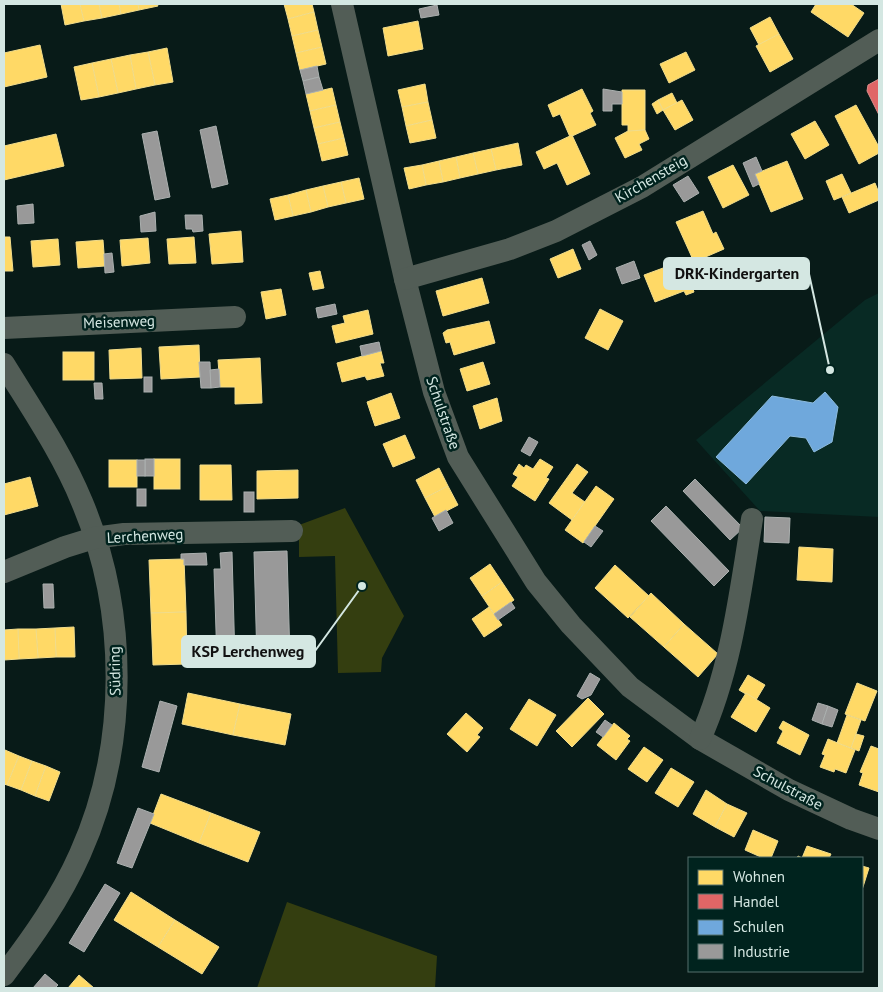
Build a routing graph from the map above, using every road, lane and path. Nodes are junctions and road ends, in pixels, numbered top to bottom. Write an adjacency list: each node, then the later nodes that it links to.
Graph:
1 (342, 4): 3 (street, Schulstraße)
2 (879, 40): 3 (street, Kirchensteig)
3 (405, 279): 11 (street, Schulstraße)
4 (235, 317): 5 (street, Meisenweg)
5 (4, 328)
6 (4, 364): 9 (street, Südring)
7 (752, 519): 11 (street)
8 (292, 531): 9 (street, Lerchenweg)
9 (94, 538): 10 (street, Lerchenweg); 13 (street, Südring)
10 (4, 572)
11 (700, 739): 12 (street, Schulstraße)
12 (879, 829)
13 (4, 975)

